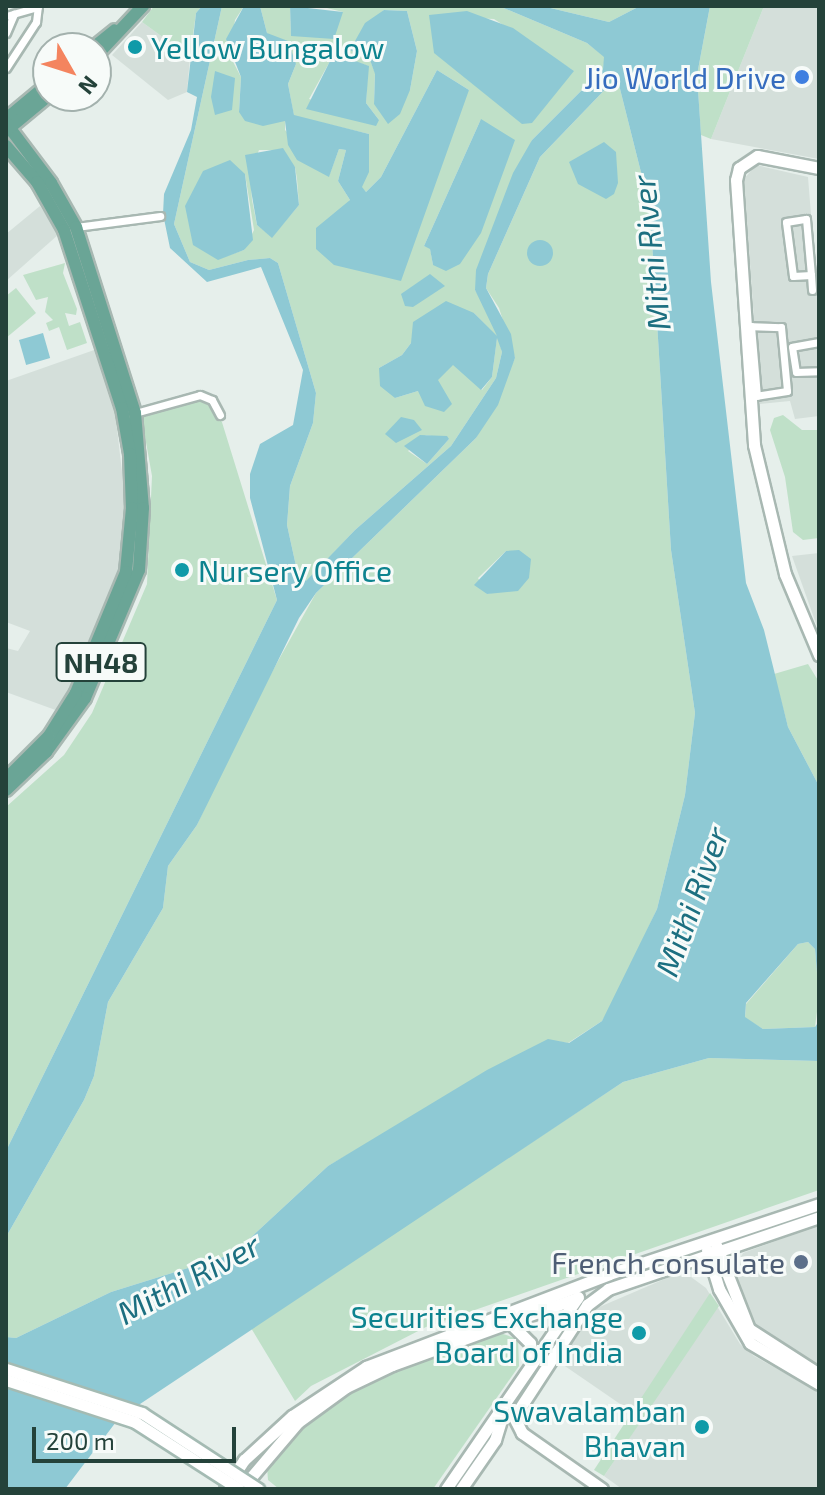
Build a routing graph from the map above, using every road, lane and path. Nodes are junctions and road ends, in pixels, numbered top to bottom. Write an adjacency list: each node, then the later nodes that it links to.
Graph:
1 (135, 6): 5 (main road)
2 (143, 6): 7 (main road)
3 (38, 7): 4 (street); 8 (street)
4 (8, 16): 6 (street)
5 (109, 32)
6 (6, 33)
7 (112, 39)
8 (8, 61)
9 (32, 100): 11 (main road)
10 (32, 107): 11 (main road)
11 (7, 125): 15 (main road)
12 (6, 146): 19 (main road)
13 (819, 168): 22 (street)
14 (160, 216): 15 (street)
15 (76, 227): 19 (main road)
16 (819, 227): 17 (street)
17 (807, 228): 18 (street); 18 (street)
18 (813, 271): 20 (street)
19 (88, 283): 21 (main road)
20 (812, 290)
21 (97, 312): 26 (main road); 29 (main road)
22 (749, 326): 25 (street); 25 (street)
23 (819, 342): 24 (street)
24 (819, 371)
25 (754, 396): 28 (street)
26 (135, 413): 27 (street); 30 (main road, NH48)
27 (220, 415)
28 (819, 655)
29 (6, 779)
30 (6, 790)
31 (819, 1204): 33 (street)
32 (819, 1217): 33 (street)
33 (712, 1248): 34 (street); 39 (street); 41 (street); 43 (street)
34 (592, 1282): 35 (street); 45 (street)
35 (577, 1298): 36 (street); 37 (street)
36 (508, 1321): 37 (street); 46 (street)
37 (533, 1362): 42 (street)
38 (6, 1369): 49 (street, bridge)
39 (819, 1374)
40 (6, 1380): 48 (street, bridge)
41 (819, 1384)
42 (507, 1401): 44 (street); 50 (street)
43 (522, 1433): 44 (street); 52 (street)
44 (495, 1440): 51 (street)
45 (244, 1460): 46 (street); 47 (street)
46 (256, 1468): 48 (street)
47 (225, 1489)
48 (240, 1489)
49 (258, 1489)
50 (446, 1489)
51 (461, 1489)
52 (602, 1489)

